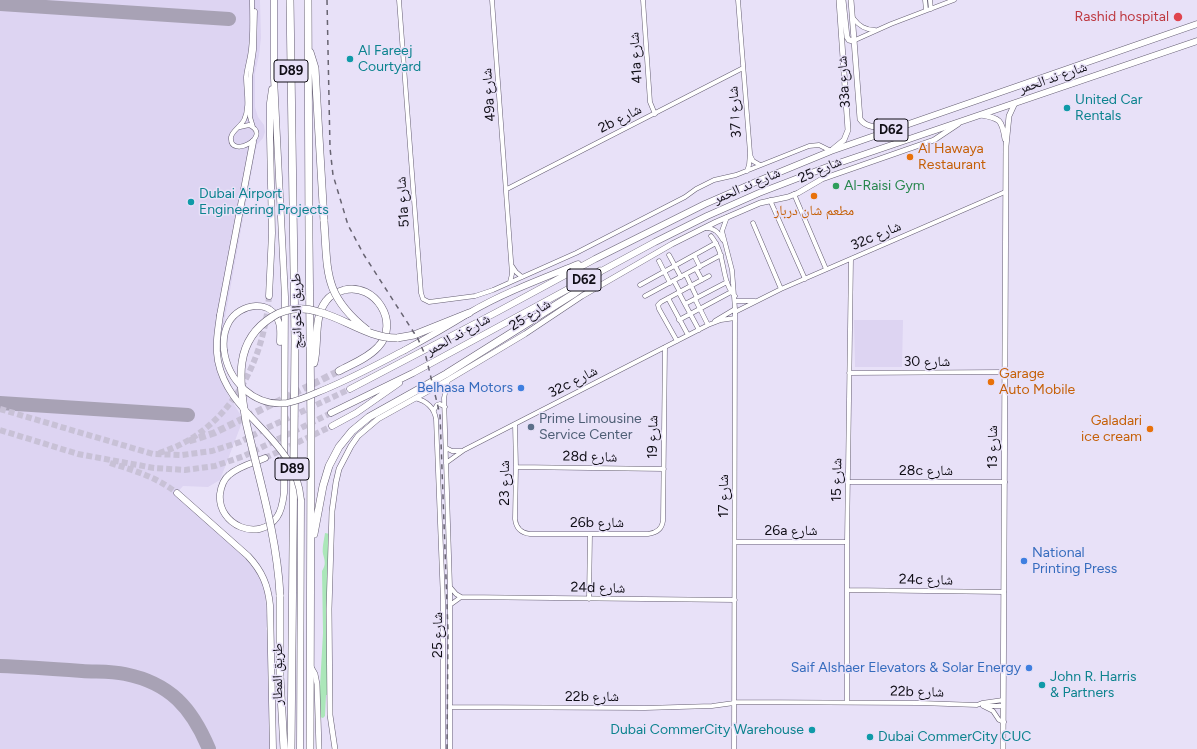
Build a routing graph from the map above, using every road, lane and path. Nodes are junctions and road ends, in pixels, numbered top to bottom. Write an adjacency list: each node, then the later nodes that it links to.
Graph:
1 (254, 0): 28 (street); 30 (street)
2 (274, 0): 23 (main road)
3 (290, 0): 126 (highway, طريق الخوانيج / D89)
4 (308, 0): 21 (highway, طريق الخوانيج / D89)
5 (399, 0): 65 (street, 51a شارع)
6 (492, 0): 37 (street, 49a شارع)
7 (643, 0): 25 (street, 41a شارع)
8 (738, 0): 22 (street, شارع ا 37)
9 (839, 0): 33 (street, 33a شارع)
10 (843, 0): 19 (street)
11 (925, 0): 15 (street)
12 (930, 0): 15 (street)
13 (954, 0): 15 (street)
14 (852, 1): 16 (street, 33a شارع)
15 (928, 10): 18 (street)
16 (852, 16): 18 (street); 19 (street, 33a شارع)
17 (1197, 24): 29 (main road, شارع ند الحمر / D62)
18 (878, 30): 19 (street)
19 (854, 41): 29 (street, 33a شارع)
20 (1197, 41): 24 (main road, شارع ند الحمر / D62)
21 (309, 49): 89 (highway, bridge); 94 (highway, طريق الخوانيج / D89)
22 (743, 68): 25 (street, 2b شارع); 34 (street, شارع ا 37)
23 (274, 78): 73 (main road); 93 (main road)
24 (1015, 104): 26 (main road, شارع ند الحمر / D62); 32 (street, شارع 13)
25 (655, 114): 37 (street, 2b شارع)
26 (981, 115): 27 (main road, شارع ند الحمر / D62); 32 (street, شارع 13)
27 (962, 121): 39 (street, شارع 25); 58 (main road, شارع ند الحمر / D62)
28 (240, 127): 30 (street); 31 (street)
29 (899, 127): 33 (main road, شارع ند الحمر / D62)
30 (253, 128): 31 (street)
31 (253, 142): 141 (main road, bridge)
32 (1006, 146): 38 (street, شارع 13)
33 (831, 151): 35 (street, 51a شارع); 50 (main road, شارع ند الحمر / D62)
34 (750, 153): 35 (street, شارع ا 37); 36 (street, شارع ا 37)
35 (760, 165): 36 (street, 51a شارع)
36 (746, 171): 61 (street, 51a شارع)
37 (507, 189): 53 (street, 49a شارع)
38 (1005, 192): 51 (street, 32c شارع); 96 (street, شارع 13)
39 (794, 194): 40 (street, شارع 25); 56 (street)
40 (770, 200): 41 (street, شارع 25); 63 (street)
41 (727, 218): 43 (street, شارع 25); 46 (street, شارع 17)
42 (753, 223): 70 (street)
43 (706, 228): 46 (street, شارع 17); 99 (street, شارع 25)
44 (711, 236): 45 (street)
45 (716, 243): 48 (street); 49 (street)
46 (725, 244): 75 (street, شارع 17)
47 (669, 255): 54 (street)
48 (694, 255): 54 (street); 55 (street)
49 (721, 255): 55 (street); 67 (street)
50 (595, 259): 83 (main road); 100 (main road, شارع ند الحمر / D62)
51 (850, 259): 56 (street, 32c شارع); 98 (street, شارع 15)
52 (659, 261): 57 (street)
53 (511, 264): 61 (street); 65 (street, 49a شارع)
54 (675, 266): 57 (street); 62 (street)
55 (698, 268): 59 (street); 64 (street)
56 (826, 269): 63 (street, 32c شارع)
57 (664, 271): 66 (street); 68 (street)
58 (600, 272): 97 (main road, شارع ند الحمر / D62); 119 (highway)
59 (686, 275): 62 (street); 69 (street)
60 (709, 276): 64 (street)
61 (522, 277): 65 (street, 51a شارع)
62 (681, 277): 66 (street)
63 (805, 279): 70 (street, 32c شارع)
64 (702, 280): 69 (street)
65 (510, 282)
66 (672, 282): 71 (street); 74 (street)
67 (727, 282): 72 (street); 77 (street)
68 (640, 285)
69 (691, 286): 71 (street); 77 (street)
70 (782, 289): 79 (street, 32c شارع)
71 (679, 292): 76 (street); 80 (street)
72 (731, 292): 75 (street); 81 (street)
73 (269, 296)
74 (645, 296)
75 (735, 296): 78 (street, شارع 17)
76 (668, 298): 86 (street); 91 (street)
77 (696, 298): 80 (street); 81 (street)
78 (735, 301): 79 (street, 32c شارع); 82 (street, شارع 17)
79 (755, 301): 82 (street, 32c شارع)
80 (685, 304): 84 (street)
81 (700, 308): 84 (street); 87 (street)
82 (735, 310): 85 (street, شارع 17); 87 (street, 32c شارع)
83 (469, 313): 89 (highway, bridge); 93 (main road, bridge)
84 (690, 314): 86 (street); 88 (street)
85 (735, 318): 87 (street, 32c شارع); 120 (street, شارع 17)
86 (679, 320): 90 (street)
87 (710, 324): 88 (street, 32c شارع)
88 (699, 330): 90 (street, 32c شارع)
89 (371, 334): 139 (highway, bridge)
90 (688, 335): 91 (street, 32c شارع)
91 (677, 341): 92 (street, 32c شارع)
92 (665, 347): 105 (street, 32c شارع); 112 (street, شارع 19)
93 (284, 354): 109 (main road)
94 (311, 370): 95 (highway); 119 (highway, طريق الخوانيج / D89)
95 (339, 371)
96 (1005, 372): 98 (street, شارع 30); 114 (street, شارع 13)
97 (413, 373): 104 (main road, شارع ند الحمر / D62); 106 (main road)
98 (849, 373): 113 (street, شارع 15)
99 (448, 380): 101 (street); 102 (street, شارع 25)
100 (350, 389)
101 (415, 398): 103 (street); 144 (street)
102 (445, 407): 103 (street); 107 (street, شارع 25)
103 (434, 410): 145 (street, شارع 25)
104 (331, 413)
105 (515, 424): 108 (street, 32c شارع); 111 (street, شارع 23)
106 (332, 426)
107 (446, 448): 108 (street); 110 (street, شارع 25)
108 (464, 450): 110 (street, 32c شارع)
109 (265, 458)
110 (446, 463): 122 (street, شارع 25)
111 (516, 467): 112 (street, 28d شارع); 117 (street, شارع 23)
112 (664, 470): 116 (street, شارع 19)
113 (848, 482): 114 (street, 28c شارع); 121 (street, شارع 15)
114 (1005, 482): 124 (street, شارع 13)
115 (178, 493): 138 (main road)
116 (661, 527): 118 (street, 26b شارع)
117 (530, 534): 118 (street, 26b شارع)
118 (590, 534): 127 (street)
119 (312, 542): 130 (highway, طريق الخوانيج / D89)
120 (735, 542): 121 (street, 26a شارع); 128 (street, شارع 17)
121 (847, 542): 123 (street, شارع 15)
122 (450, 588): 125 (street); 129 (street, شارع 25)
123 (848, 590): 124 (street, 24c شارع); 132 (street, شارع 15)
124 (1004, 592): 133 (street, شارع 13)
125 (461, 597): 127 (street, 24d شارع); 129 (street)
126 (292, 599): 140 (highway, طريق المطار / D89)
127 (589, 599): 128 (street, 24d شارع)
128 (735, 600): 131 (street, شارع 17)
129 (450, 606): 136 (street, شارع 25)
130 (310, 666): 142 (highway, D89); 143 (street)
131 (734, 702): 132 (street, 22b شارع); 136 (street, 22b شارع); 147 (street, شارع 17)
132 (847, 702): 134 (street, 22b شارع)
133 (1003, 703): 134 (street, 22b شارع); 135 (street); 137 (street, شارع 13)
134 (977, 705): 135 (street)
135 (983, 706): 137 (street)
136 (450, 707): 146 (street, شارع 25)
137 (1004, 722): 148 (street, شارع 13)
138 (273, 749)
139 (284, 749)
140 (291, 749)
141 (300, 749)
142 (310, 749)
143 (319, 749)
144 (334, 749)
145 (443, 749)
146 (450, 749)
147 (734, 749)
148 (1003, 749)

